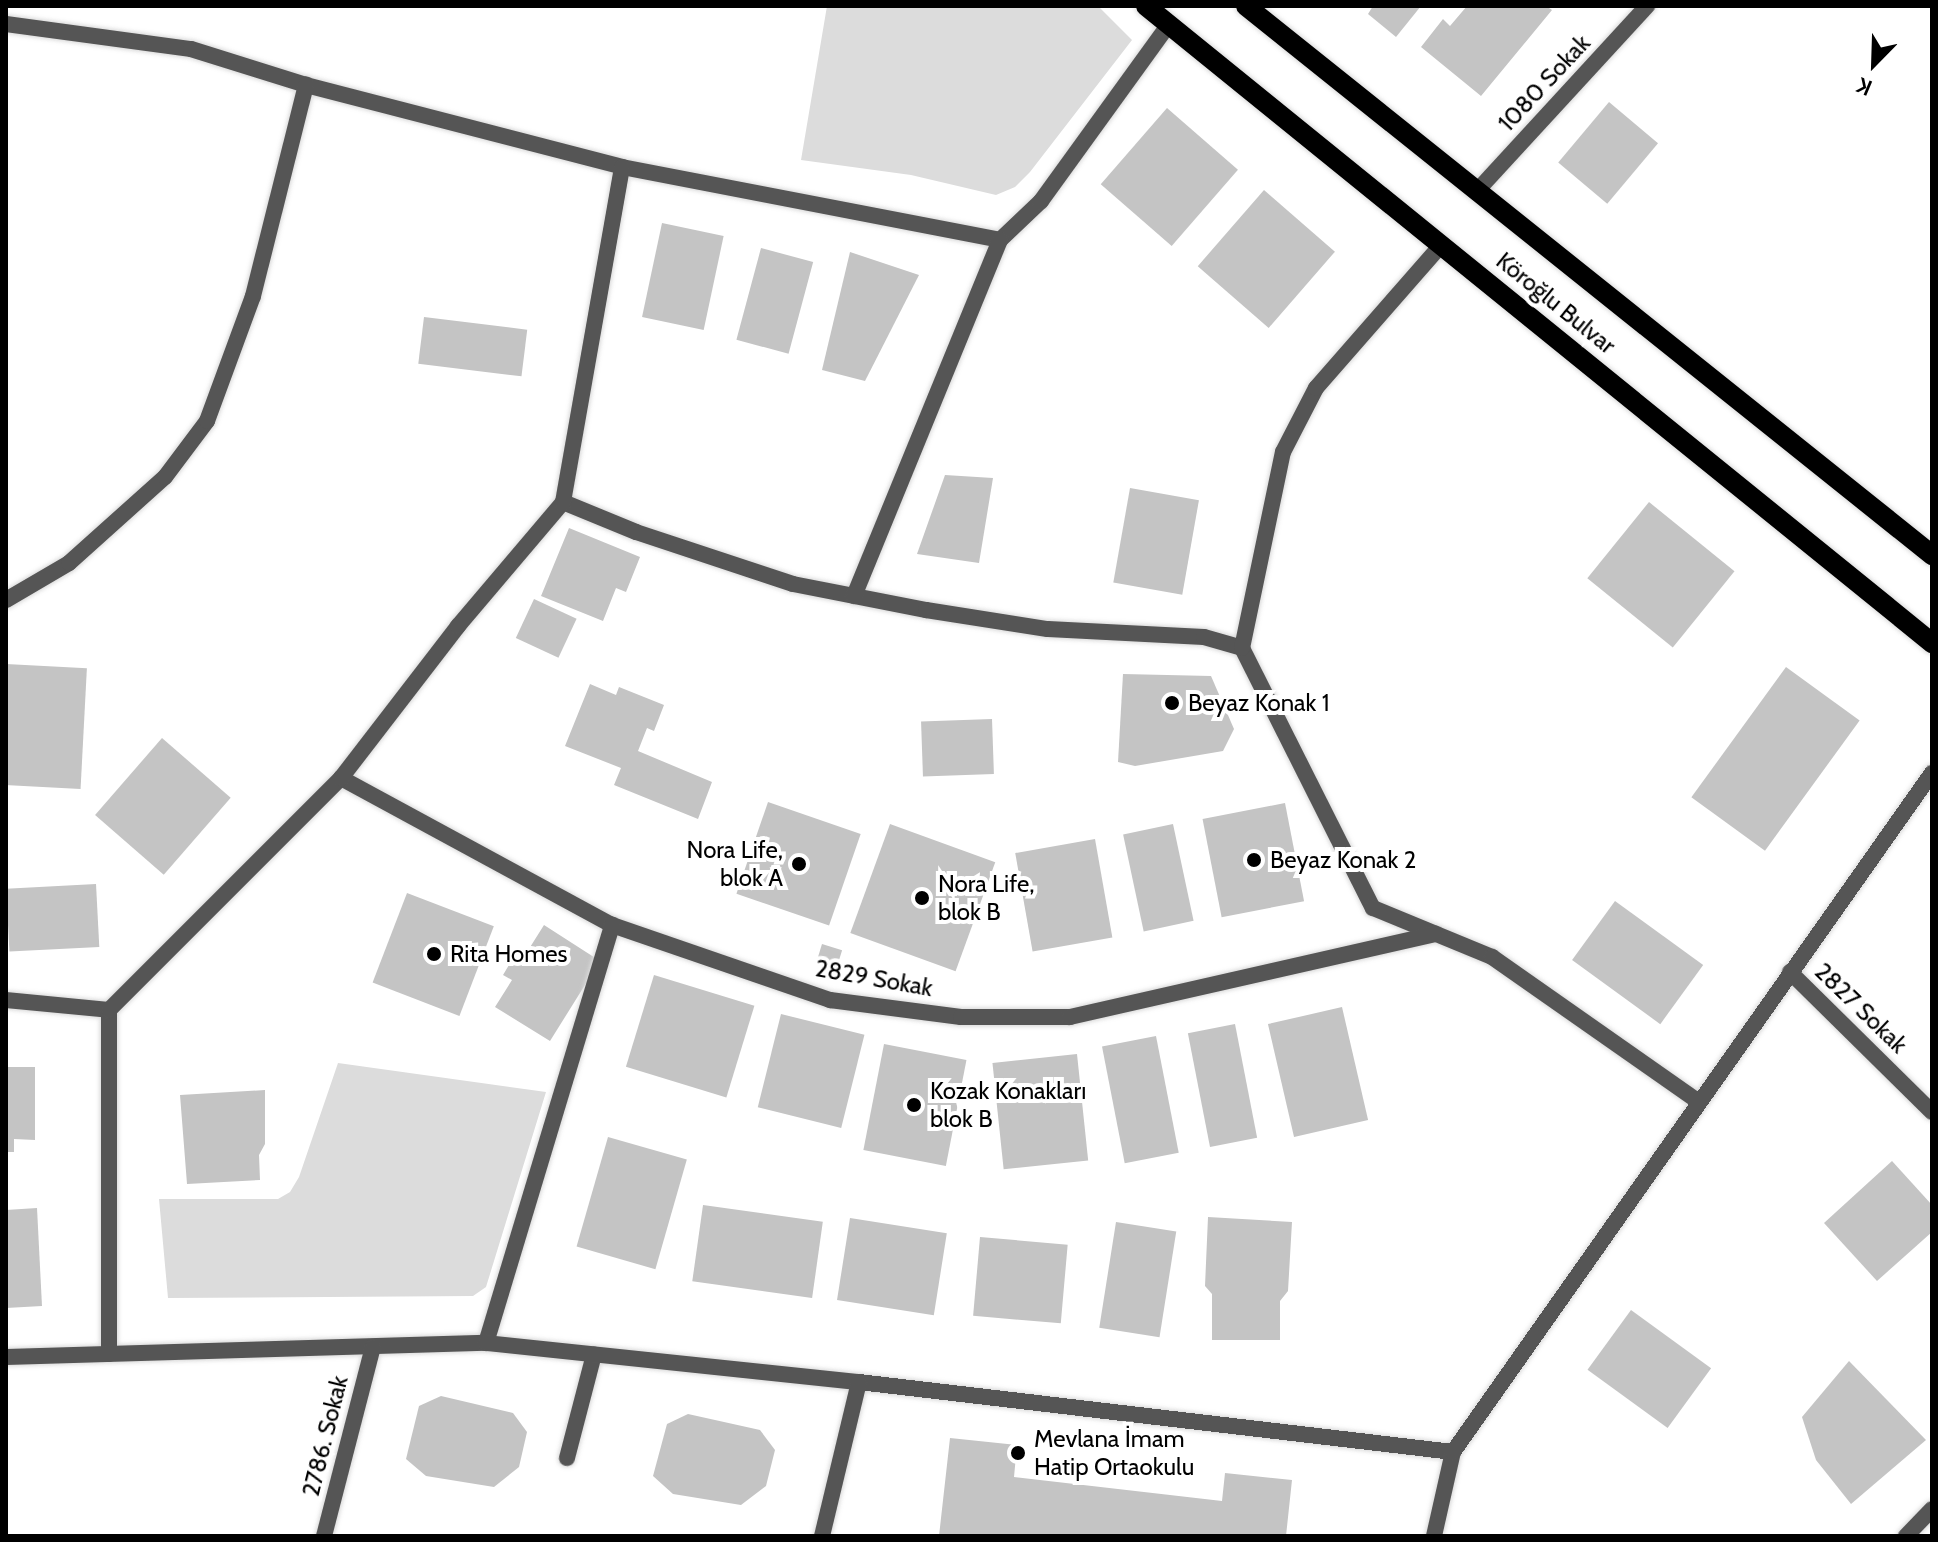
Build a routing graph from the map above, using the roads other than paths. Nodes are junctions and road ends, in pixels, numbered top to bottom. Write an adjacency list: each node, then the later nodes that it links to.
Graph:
1 (1146, 6): 6 (main road, Köroğlu Bulvar)
2 (1246, 6): 7 (main road, Köroğlu Bulvar)
3 (1272, 6): 7 (street)
4 (1647, 6): 10 (street, 1080 Sokak)
5 (6, 24): 8 (street)
6 (1169, 24): 11 (street); 12 (main road, Köroğlu Bulvar)
7 (1271, 29): 10 (main road, Köroğlu Bulvar)
8 (306, 85): 9 (street); 16 (street)
9 (622, 167): 11 (street); 13 (street)
10 (1476, 192): 14 (main road, Köroğlu Bulvar)
11 (1000, 240): 15 (street)
12 (1442, 244): 17 (main road, Köroğlu Bulvar); 18 (street)
13 (563, 502): 15 (street); 20 (street)
14 (1932, 555)
15 (854, 596): 18 (street)
16 (6, 600)
17 (1932, 643)
18 (1242, 648): 22 (street)
19 (1932, 773): 23 (street)
20 (341, 778): 21 (street, 2829 Sokak); 25 (street)
21 (612, 925): 22 (street, 2829 Sokak); 28 (street)
22 (1436, 934): 26 (street)
23 (1790, 972): 26 (street); 27 (street, 2827 Sokak)
24 (6, 1000): 25 (street)
25 (109, 1010): 30 (street)
26 (1699, 1102): 34 (street)
27 (1932, 1112)
28 (486, 1343): 29 (street); 31 (street)
29 (373, 1347): 30 (street); 37 (street, 2786. Sokak)
30 (109, 1354): 32 (street)
31 (594, 1354): 33 (street); 35 (street)
32 (6, 1357)
33 (859, 1382): 34 (street); 38 (street)
34 (1453, 1452): 39 (street)
35 (567, 1458)
36 (1932, 1509): 40 (street)
37 (324, 1536)
38 (822, 1536)
39 (1434, 1536)
40 (1906, 1536)

